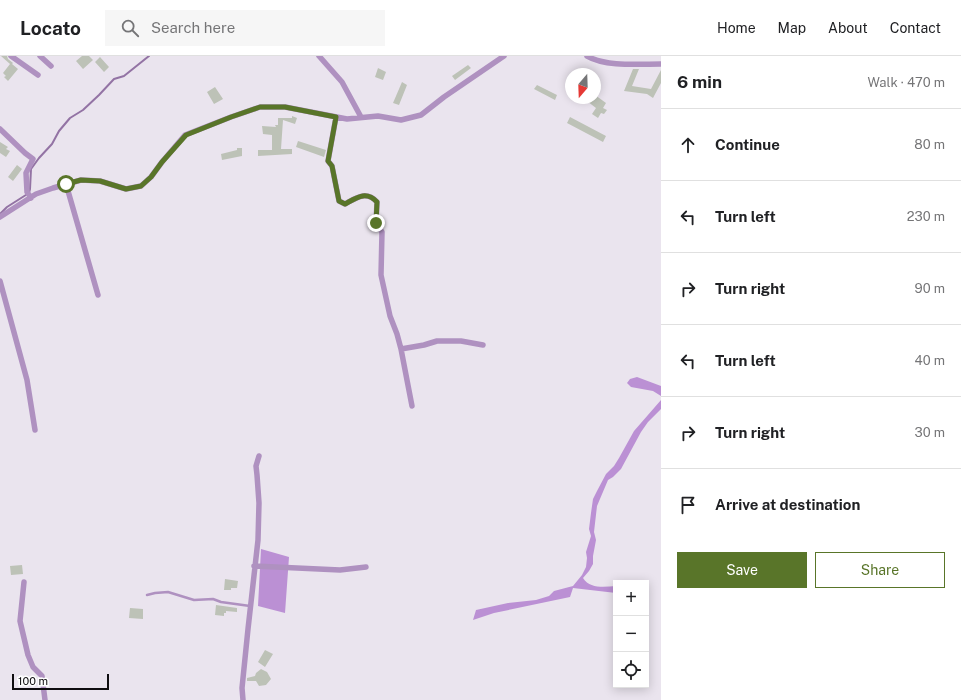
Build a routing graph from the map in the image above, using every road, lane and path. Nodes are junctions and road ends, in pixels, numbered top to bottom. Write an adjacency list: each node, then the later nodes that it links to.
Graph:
1 (11, 56): 8 (street)
2 (40, 56): 7 (street)
3 (319, 56): 10 (street)
4 (504, 56): 10 (street)
5 (588, 56): 6 (street)
6 (661, 64)
7 (50, 66)
8 (38, 76)
9 (336, 117): 10 (street); 12 (street); 18 (street)
10 (361, 117)
11 (0, 129): 13 (street)
12 (66, 184): 13 (street); 16 (street)
13 (31, 198): 14 (street)
14 (0, 217)
15 (0, 281): 20 (street)
16 (98, 295)
17 (483, 345): 18 (street)
18 (401, 349): 19 (street)
19 (412, 406)
20 (35, 430)
21 (258, 456): 22 (street)
22 (254, 566): 23 (street); 26 (street)
23 (366, 567)
24 (24, 582): 27 (street)
25 (146, 595): 26 (lane)
26 (250, 606): 28 (street)
27 (45, 700)
28 (243, 700)

